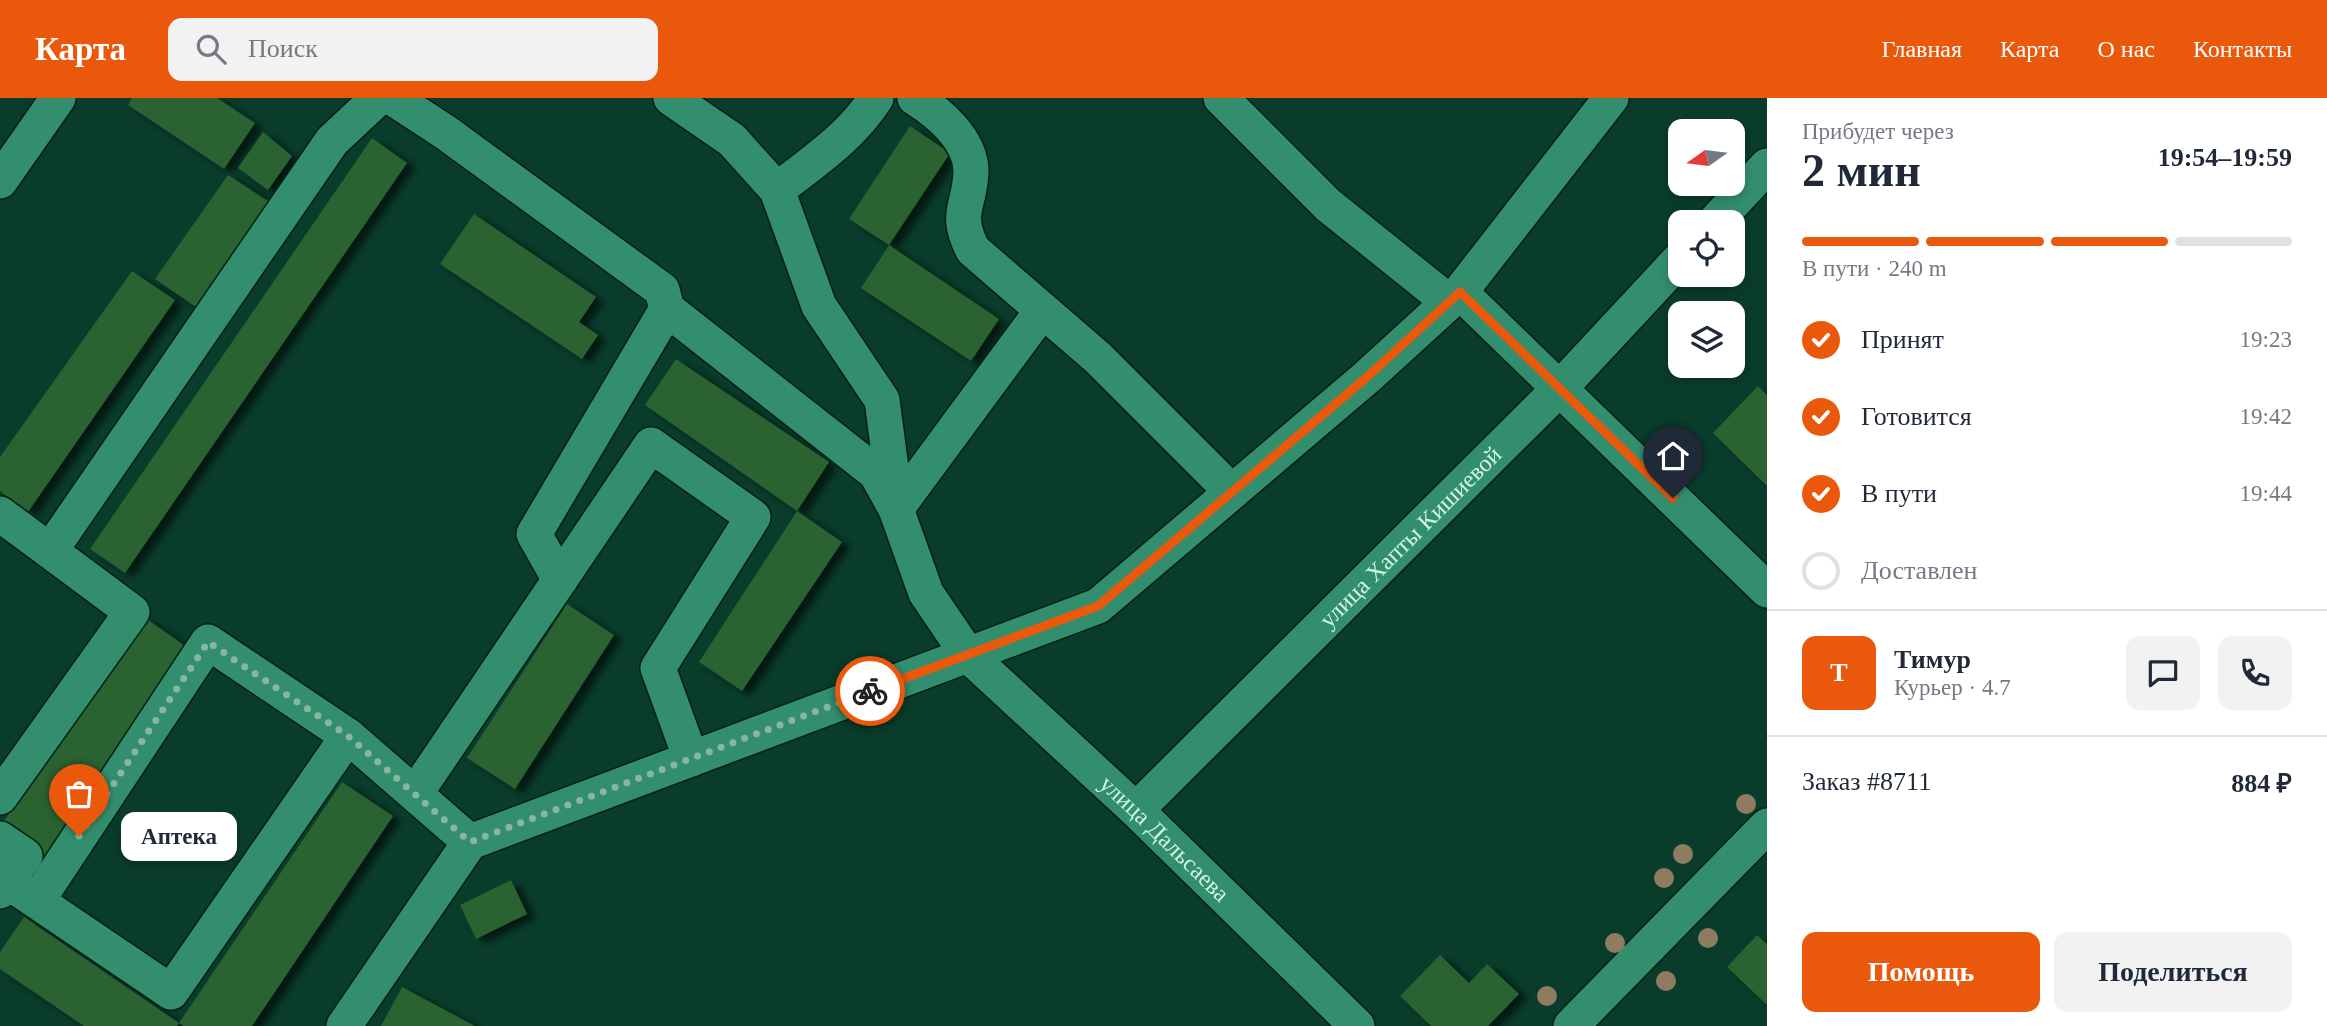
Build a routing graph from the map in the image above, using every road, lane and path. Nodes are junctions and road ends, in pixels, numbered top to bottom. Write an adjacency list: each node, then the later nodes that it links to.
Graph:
1 (58, 98): 9 (street)
2 (378, 98): 21 (street)
3 (393, 98): 15 (street)
4 (671, 98): 11 (street)
5 (876, 98): 11 (street)
6 (915, 98): 16 (street)
7 (1221, 98): 14 (street)
8 (1611, 98): 14 (street)
9 (5, 162)
10 (1767, 166): 12 (street)
11 (777, 190): 19 (street)
12 (1726, 210)
13 (1668, 272): 17 (street, улица Хапты Кишиевой)
14 (1454, 297): 17 (street); 18 (street)
15 (667, 309): 19 (street); 22 (street)
16 (1042, 312): 18 (street); 19 (street)
17 (1560, 388): 23 (street); 29 (street, улица Хапты Кишиевой)
18 (1232, 492): 24 (street)
19 (896, 509): 24 (street, улица Дальсаева)
20 (0, 514): 21 (street)
21 (50, 551): 28 (street)
22 (560, 580): 26 (street); 27 (street)
23 (1767, 590)
24 (968, 655): 26 (street); 29 (street, улица Дальсаева)
25 (348, 736): 27 (street); 34 (street); 34 (street)
26 (691, 759): 32 (street)
27 (415, 794): 32 (street)
28 (0, 797)
29 (1136, 810): 36 (street, улица Дальсаева)
30 (1767, 826): 37 (street)
31 (0, 839): 33 (street)
32 (470, 842): 35 (street)
33 (4, 886): 34 (street)
34 (37, 901)
35 (344, 1026)
36 (1357, 1026)
37 (1572, 1026)

